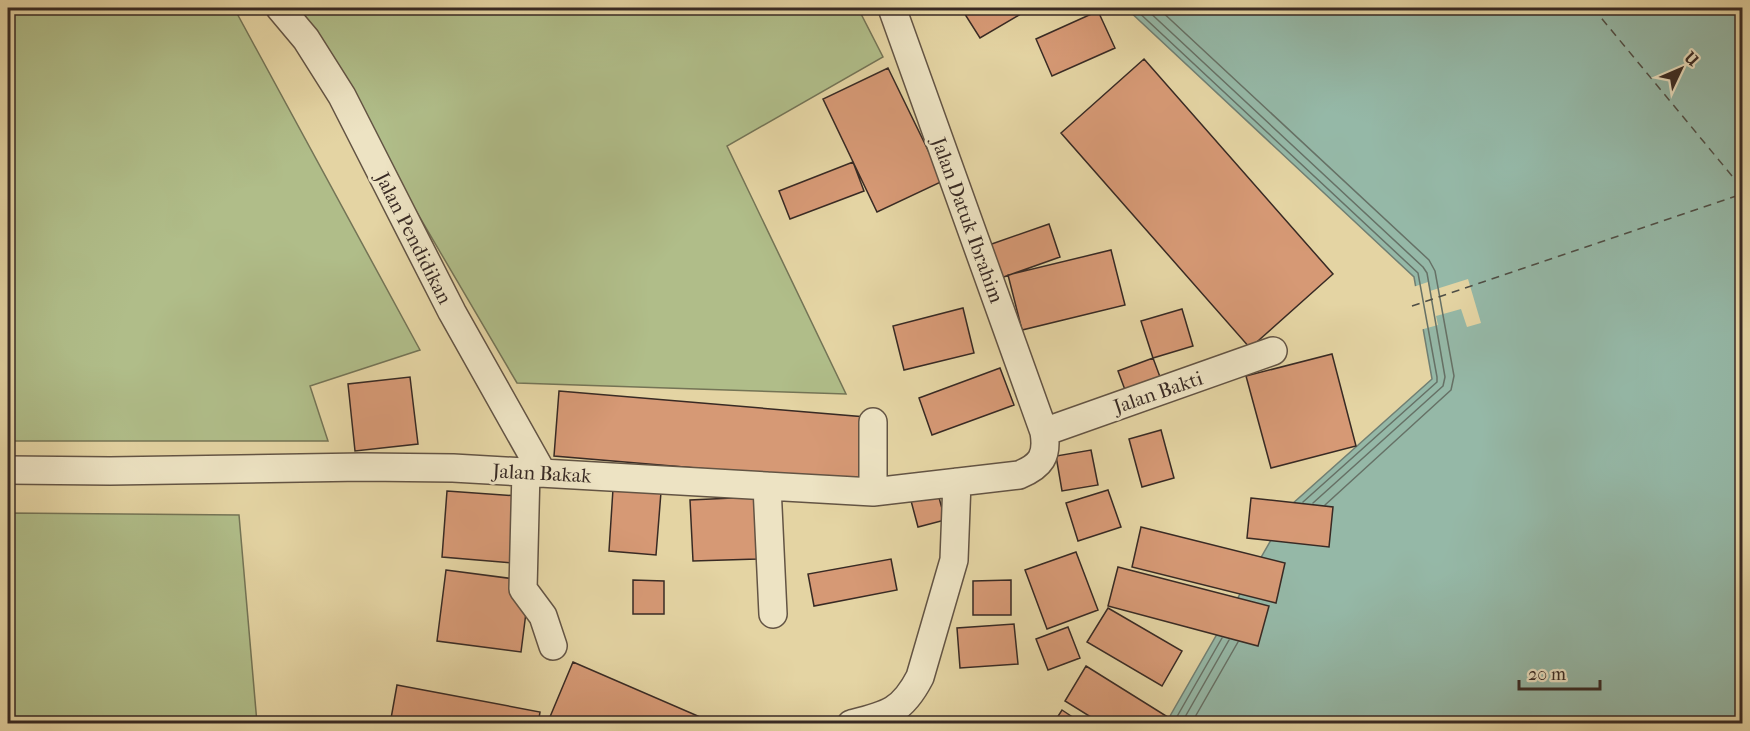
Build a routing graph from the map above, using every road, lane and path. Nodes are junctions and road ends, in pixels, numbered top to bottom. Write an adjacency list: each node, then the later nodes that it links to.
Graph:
1 (280, 8): 7 (street, Jalan Pendidikan)
2 (892, 8): 5 (street, Jalan Datuk Ibrahim)
3 (1273, 351): 5 (street, Jalan Bakti)
4 (873, 422): 10 (street)
5 (1044, 432): 8 (street, Jalan Bakak)
6 (8, 470): 7 (street, Jalan Bakak)
7 (534, 472): 9 (street, Jalan Bakak); 12 (street)
8 (957, 482): 10 (street, Jalan Bakak); 13 (street)
9 (767, 486): 10 (street, Jalan Bakak); 11 (street)
10 (873, 492)
11 (773, 614)
12 (553, 646)
13 (851, 723)

